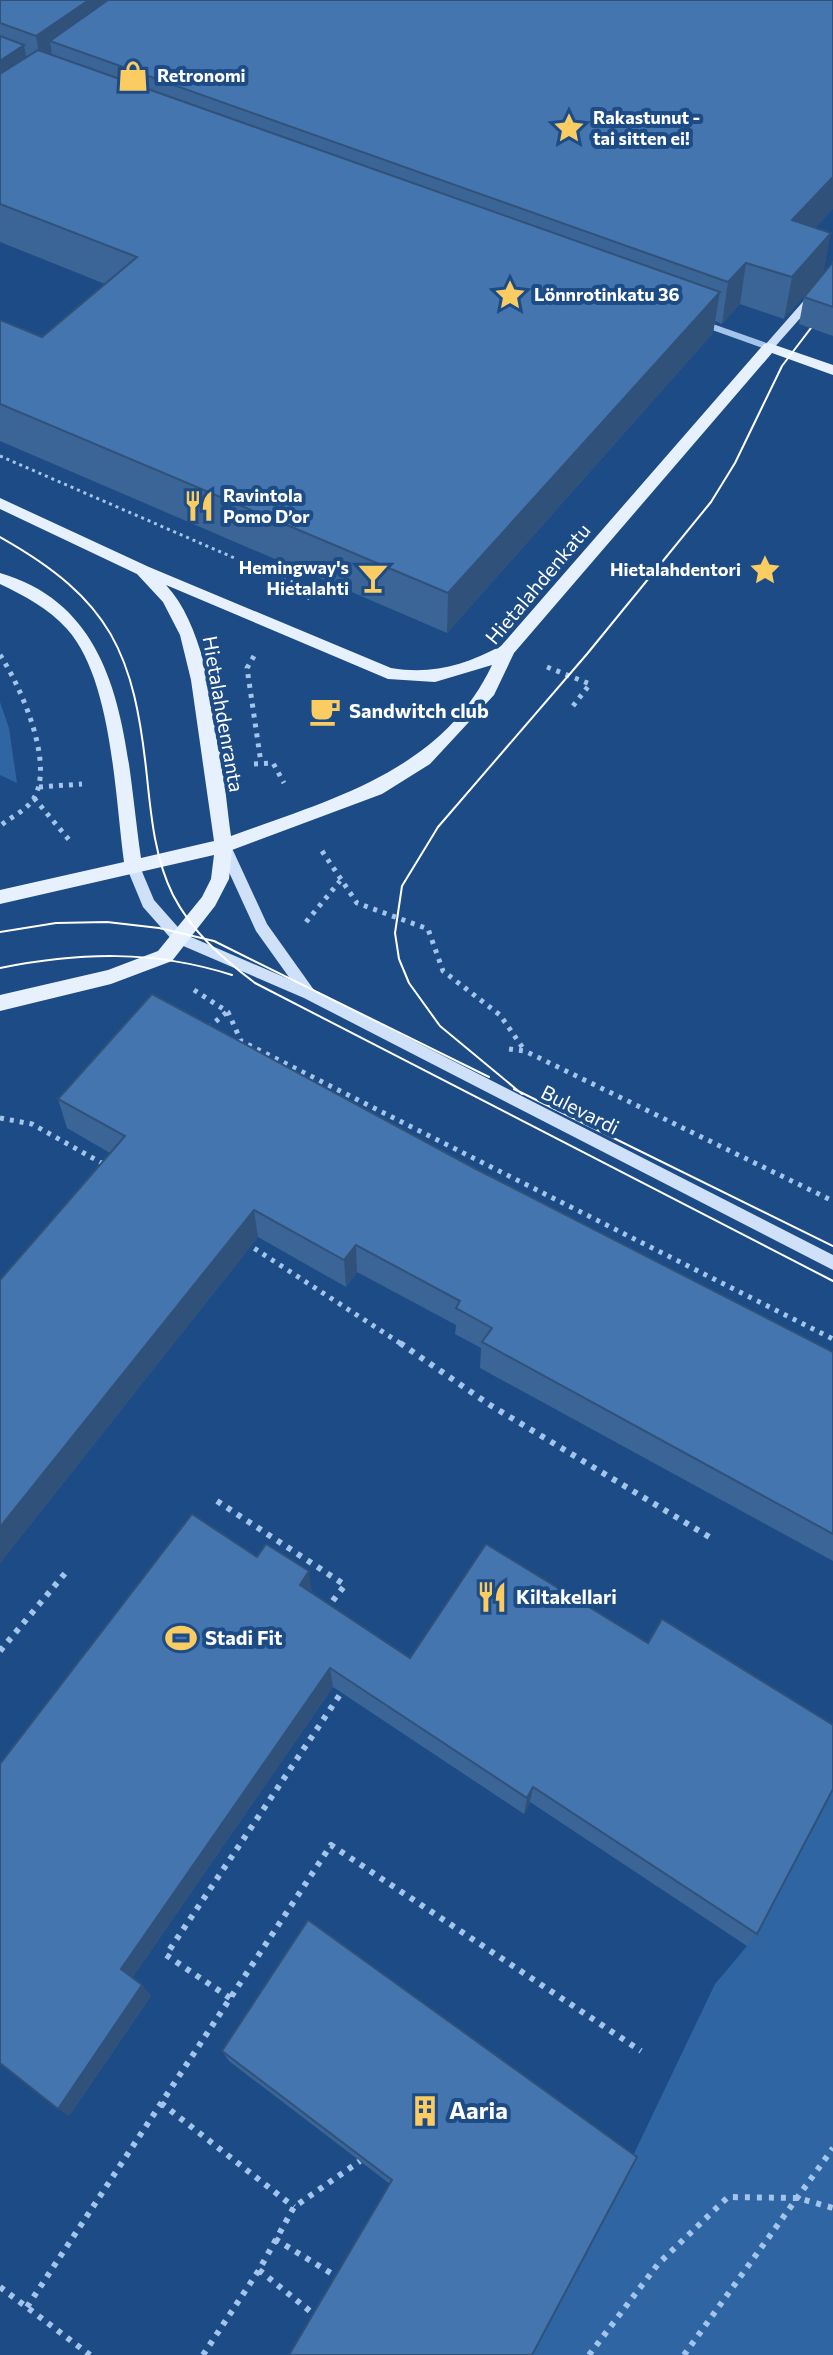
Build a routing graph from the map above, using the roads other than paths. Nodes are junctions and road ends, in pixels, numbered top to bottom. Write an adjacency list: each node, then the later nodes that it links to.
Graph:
1 (833, 274): 3 (street, Hietalahdenkatu)
2 (693, 320): 3 (street)
3 (769, 347): 4 (main road); 8 (main road, Hietalahdenkatu)
4 (833, 370)
5 (0, 503): 6 (main road, Hietalahdenranta)
6 (143, 570): 8 (main road); 9 (main road, Hietalahdenranta)
7 (0, 578): 10 (main road)
8 (507, 650): 9 (main road, Hietalahdenkatu)
9 (224, 846): 10 (main road); 12 (main road, Hietalahdenranta); 13 (street, Bulevardi)
10 (133, 866): 11 (main road); 12 (street, Bulevardi)
11 (0, 897)
12 (179, 938): 13 (street, Bulevardi); 14 (main road, Hietalahdenranta)
13 (309, 994): 15 (street, Bulevardi)
14 (0, 1003)
15 (833, 1263)

